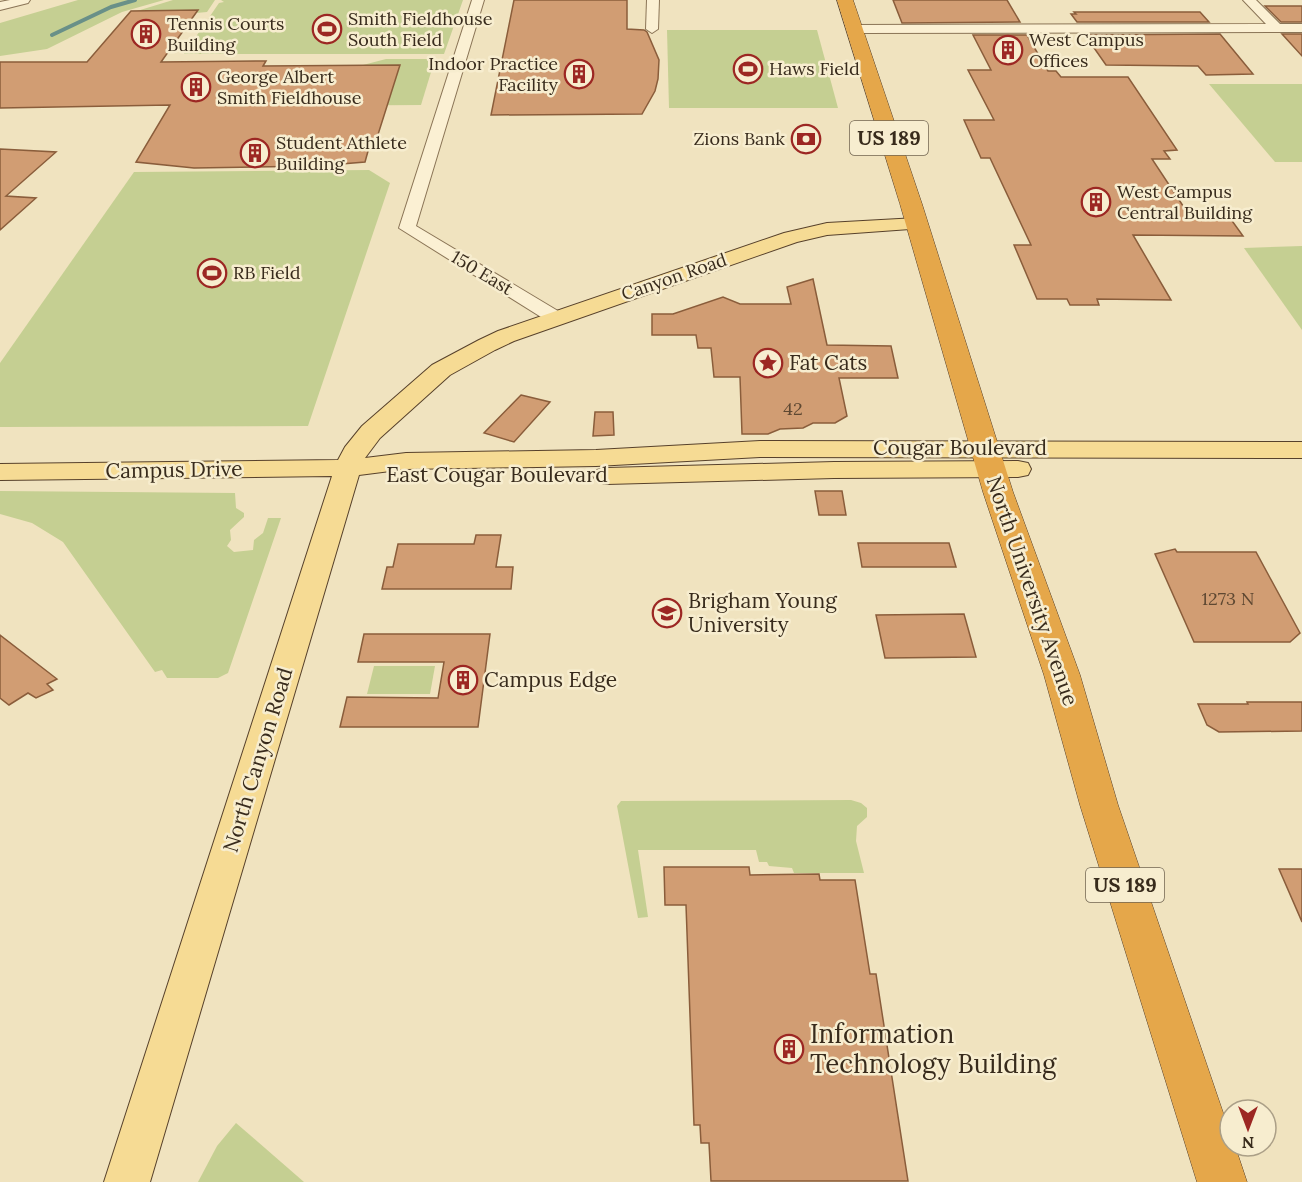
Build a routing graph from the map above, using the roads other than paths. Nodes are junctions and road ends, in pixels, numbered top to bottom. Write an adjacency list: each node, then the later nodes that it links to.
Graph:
1 (24, 0): 6 (street)
2 (478, 0): 12 (street, 150 East)
3 (653, 0): 9 (street)
4 (845, 0): 10 (highway, North University Avenue / US 189)
5 (1249, 0): 7 (street)
6 (0, 6)
7 (1277, 28): 8 (street); 10 (street)
8 (1302, 28)
9 (652, 29)
10 (855, 29): 11 (highway, North University Avenue / US 189)
11 (917, 224): 12 (main road, Canyon Road); 16 (highway, North University Avenue / US 189)
12 (556, 318): 13 (main road, Canyon Road)
13 (441, 370): 18 (main road, North Canyon Road)
14 (1302, 450): 16 (main road, Cougar Boulevard)
15 (619, 456): 16 (main road, Cougar Boulevard); 18 (main road, East Cougar Boulevard)
16 (987, 459): 17 (main road, Cougar Boulevard); 20 (main road, Cougar Boulevard); 22 (highway, North University Avenue / US 189)
17 (1302, 467)
18 (348, 468): 19 (main road, Campus Drive); 20 (main road, East Cougar Boulevard); 21 (main road, North Canyon Road)
19 (0, 472)
20 (775, 472)
21 (128, 1182)
22 (1222, 1182)

